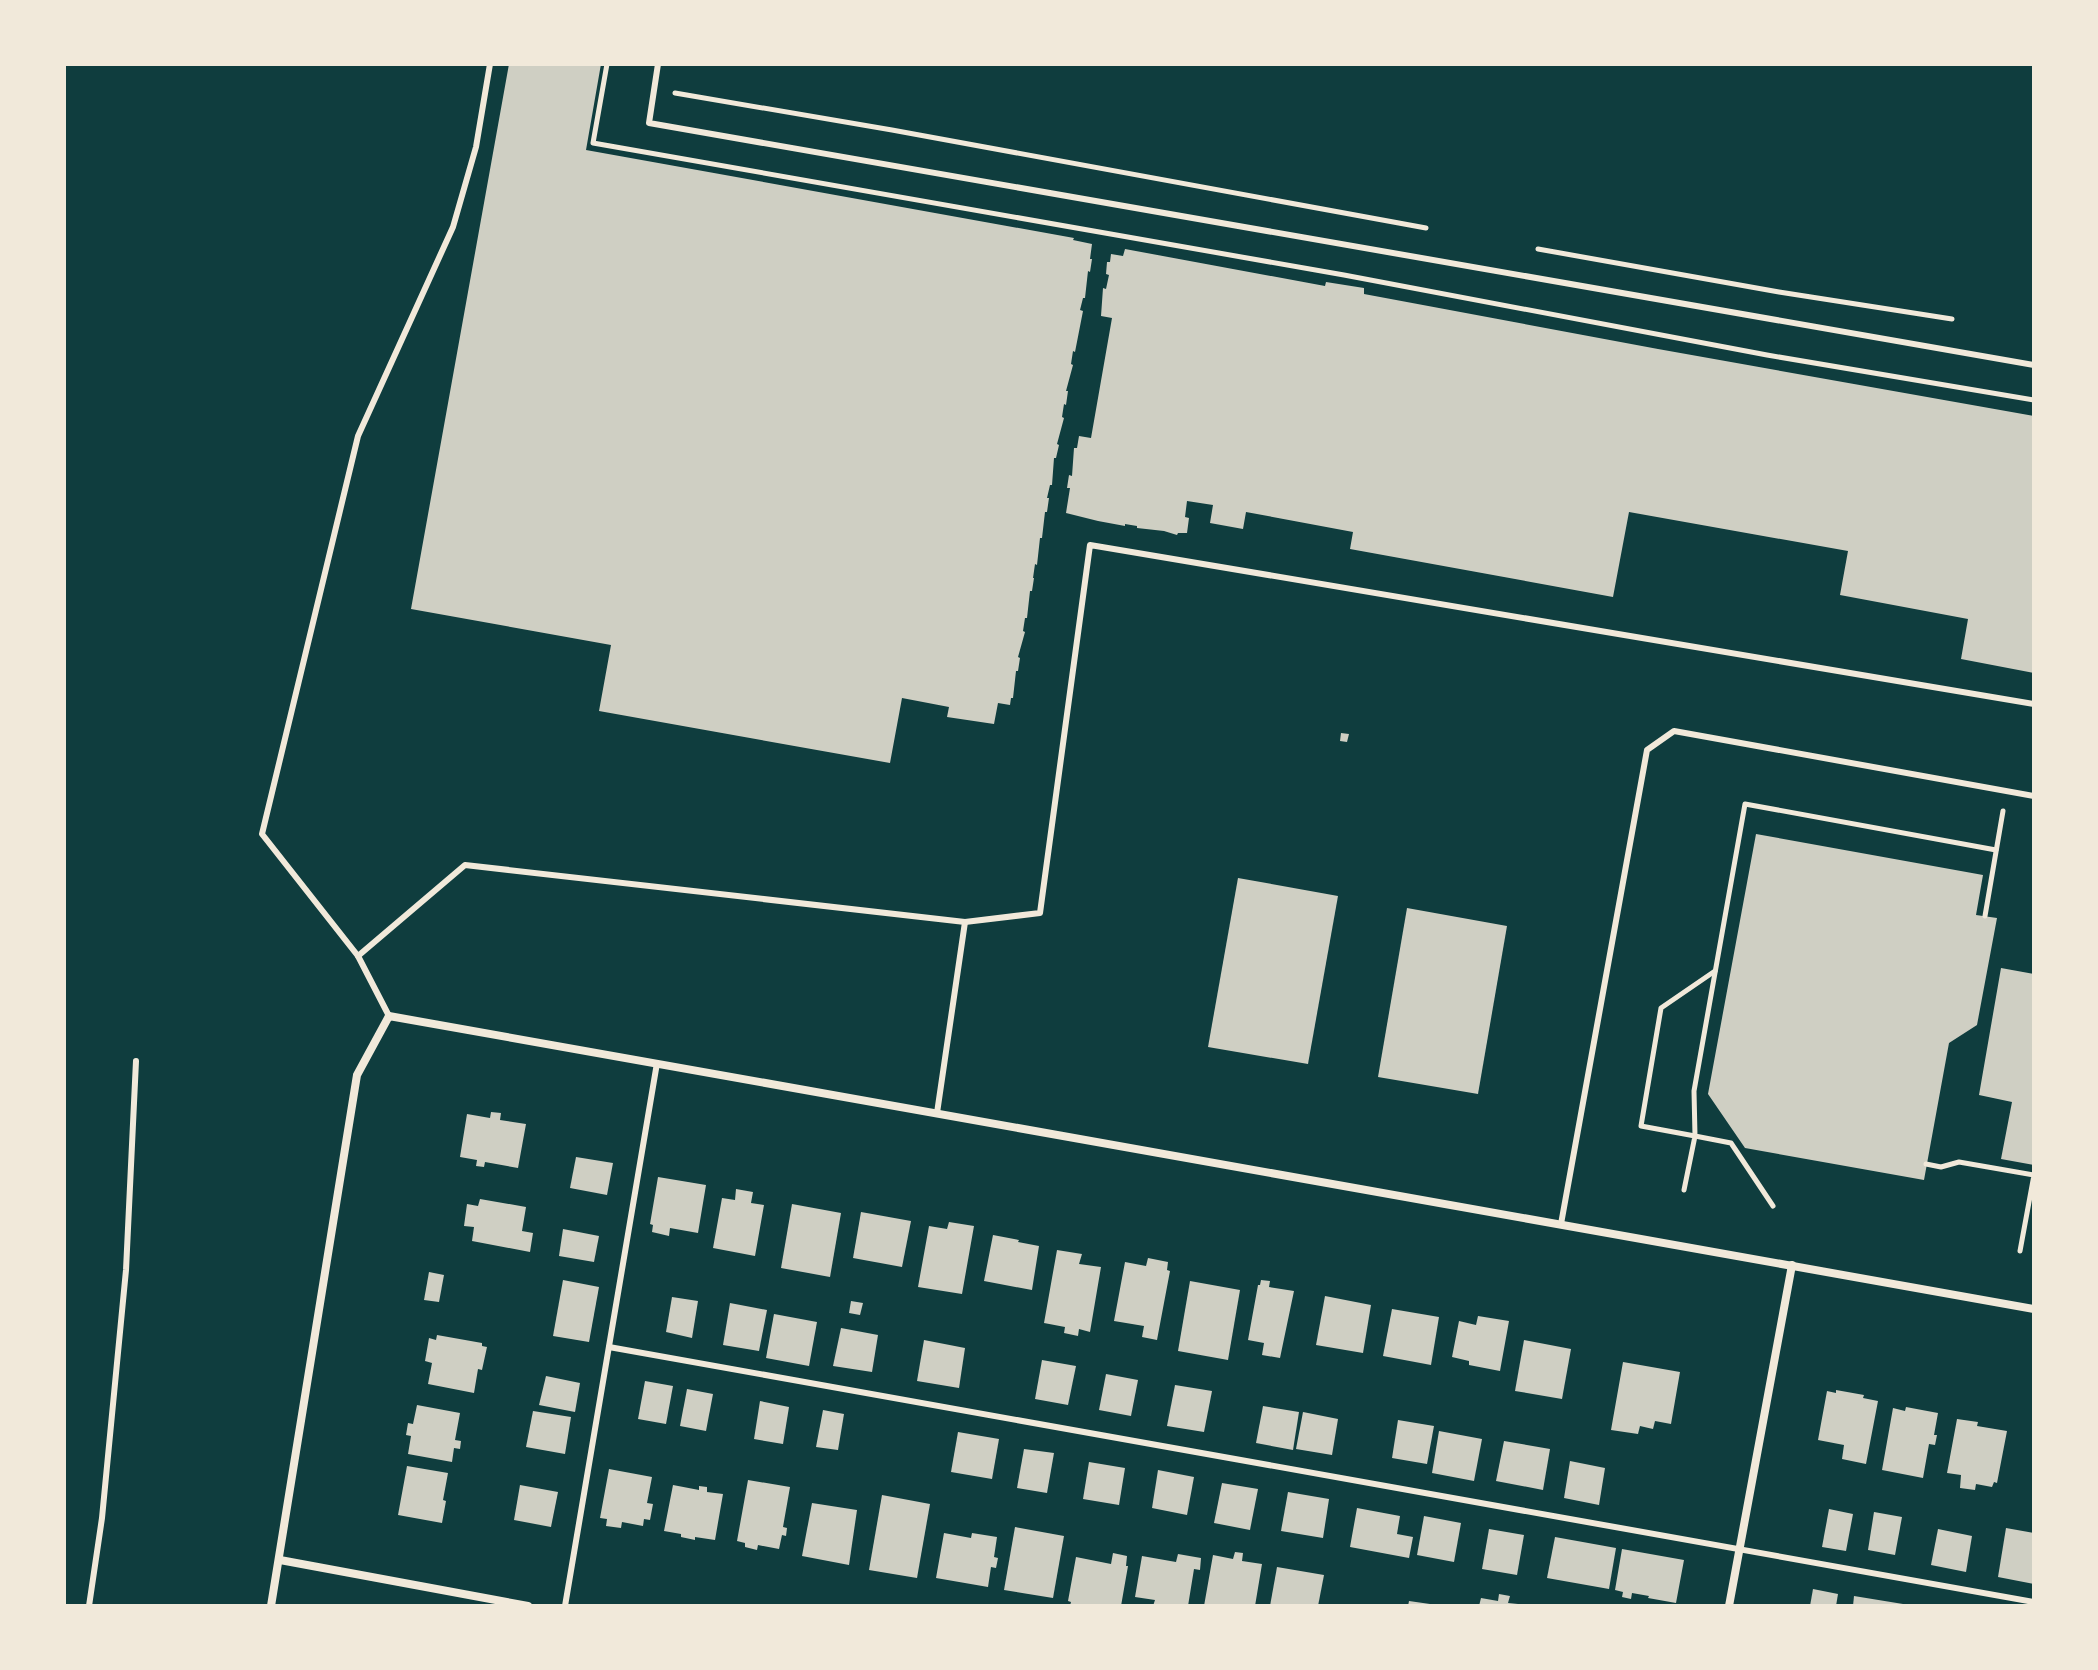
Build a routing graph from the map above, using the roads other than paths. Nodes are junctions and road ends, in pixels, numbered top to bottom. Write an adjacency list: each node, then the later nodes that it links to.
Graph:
1 (490, 64): 7 (lane)
2 (658, 64): 3 (lane)
3 (2034, 365)
4 (2034, 704): 6 (lane)
5 (2034, 796): 12 (lane)
6 (965, 922): 7 (lane); 11 (lane)
7 (358, 956): 8 (lane)
8 (389, 1016): 10 (street); 17 (street)
9 (136, 1061): 19 (lane)
10 (657, 1063): 11 (street); 15 (lane)
11 (937, 1113): 12 (street)
12 (1561, 1224): 13 (street)
13 (1792, 1265): 14 (street); 16 (street)
14 (2034, 1309)
15 (609, 1347): 16 (lane); 22 (lane)
16 (1740, 1548): 18 (lane); 23 (street)
17 (280, 1560): 20 (street); 21 (street)
18 (2034, 1602)
19 (89, 1606)
20 (271, 1606)
21 (528, 1606)
22 (565, 1606)
23 (1729, 1606)

